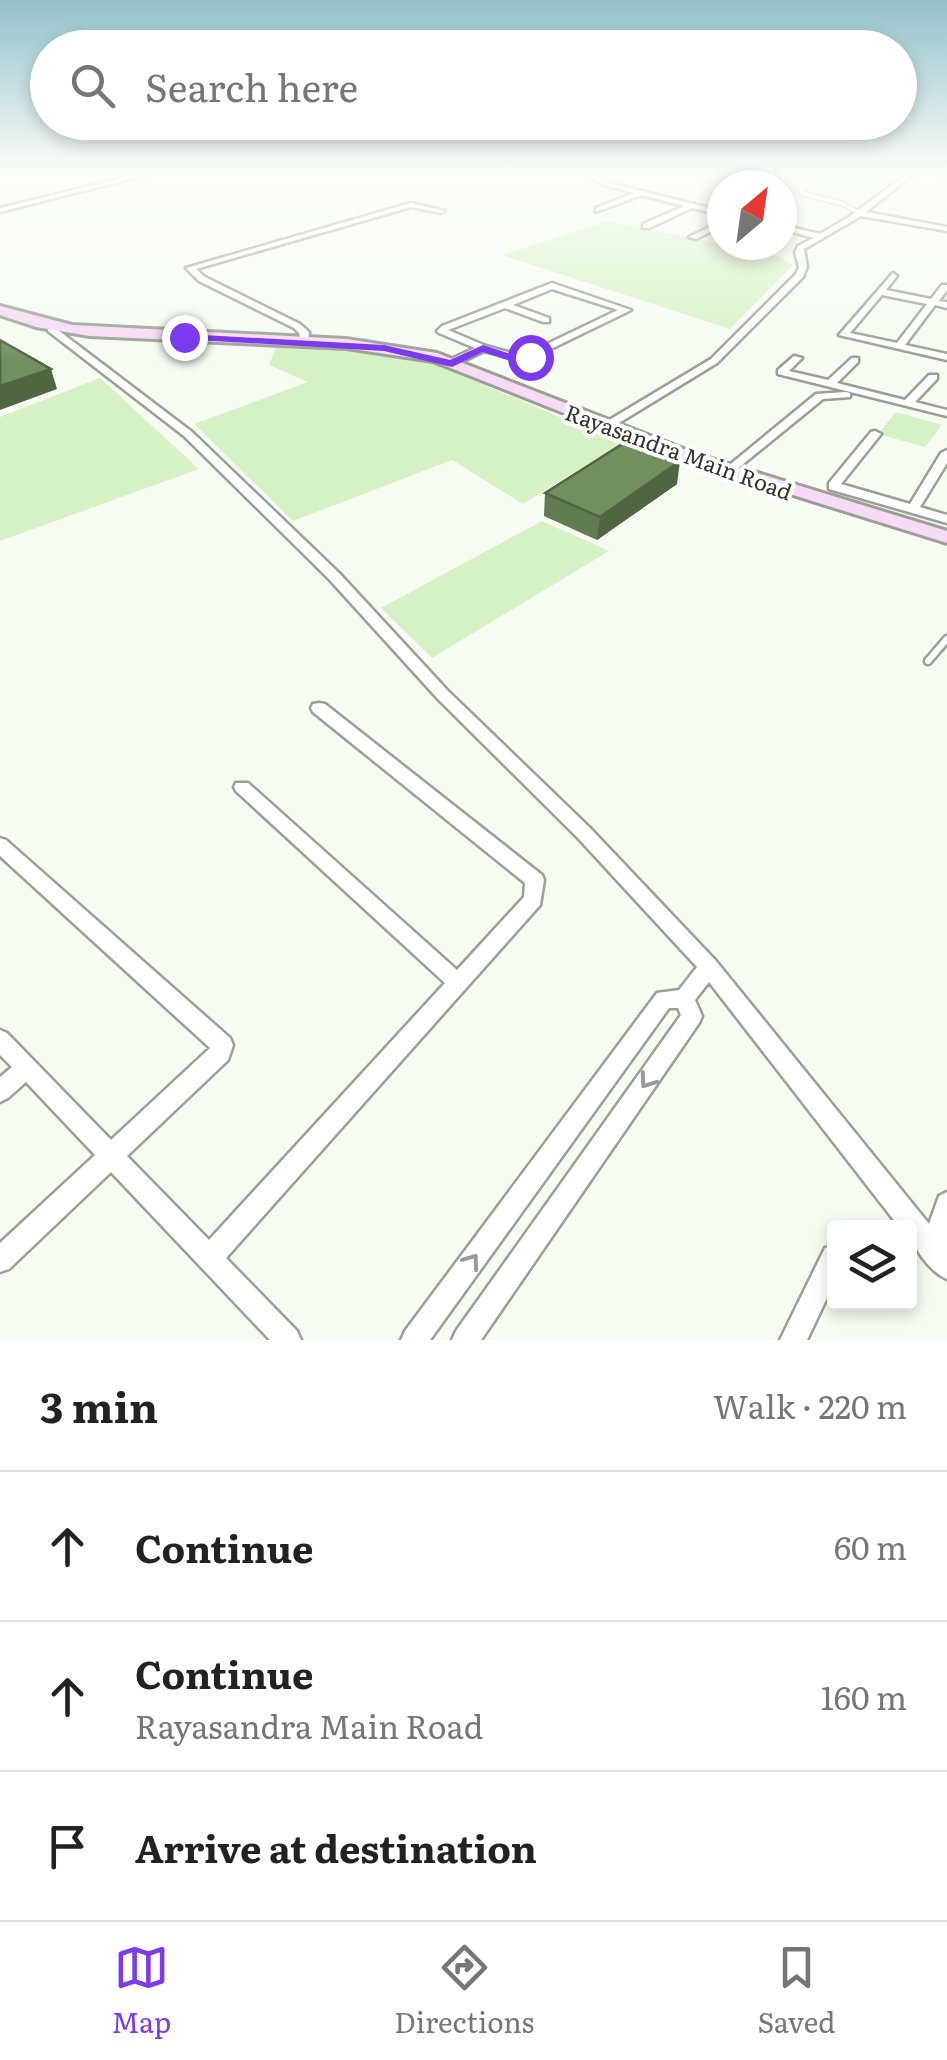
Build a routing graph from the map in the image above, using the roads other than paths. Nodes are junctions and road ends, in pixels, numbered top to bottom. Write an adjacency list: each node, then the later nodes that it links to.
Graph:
1 (307, 236): 15 (street)
2 (697, 236): 4 (street)
3 (815, 236): 5 (street)
4 (694, 237)
5 (821, 237): 27 (street)
6 (894, 276): 8 (street)
7 (945, 286): 9 (street)
8 (880, 292): 9 (street); 16 (street)
9 (933, 302): 11 (street); 16 (street)
10 (503, 304): 13 (street); 17 (street); 17 (street)
11 (947, 305)
12 (0, 310): 14 (street, Rayasandra Main Road)
13 (546, 320)
14 (51, 329): 15 (street, Rayasandra Main Road); 39 (street)
15 (305, 342): 21 (street, Rayasandra Main Road)
16 (900, 347): 18 (street)
17 (483, 348): 21 (street)
18 (947, 357)
19 (798, 358): 23 (street)
20 (855, 360): 23 (street)
21 (452, 364): 27 (street, Rayasandra Main Road)
22 (933, 377): 25 (street)
23 (830, 384): 25 (street)
24 (880, 403): 30 (street)
25 (907, 404): 26 (street)
26 (947, 413)
27 (606, 427): 30 (street, Rayasandra Main Road)
28 (875, 434): 31 (street)
29 (947, 453): 31 (street)
30 (726, 472): 33 (street, Rayasandra Main Road)
31 (913, 509): 32 (street)
32 (947, 518)
33 (947, 537)
34 (947, 639): 35 (lane)
35 (928, 661)
36 (319, 708): 40 (street)
37 (242, 786): 40 (street)
38 (0, 845): 45 (street)
39 (710, 967): 41 (street); 48 (street)
40 (458, 983): 47 (street)
41 (684, 999): 52 (street, one-way to 41); 53 (street, one-way to 53)
42 (0, 1040): 43 (street)
43 (27, 1068): 44 (street); 45 (street)
44 (0, 1091)
45 (112, 1157): 47 (street); 49 (street)
46 (947, 1204): 48 (street)
47 (208, 1258): 51 (street)
48 (940, 1258)
49 (0, 1260)
50 (827, 1271): 54 (street)
51 (288, 1340)
52 (414, 1340)
53 (465, 1340)
54 (793, 1340)

